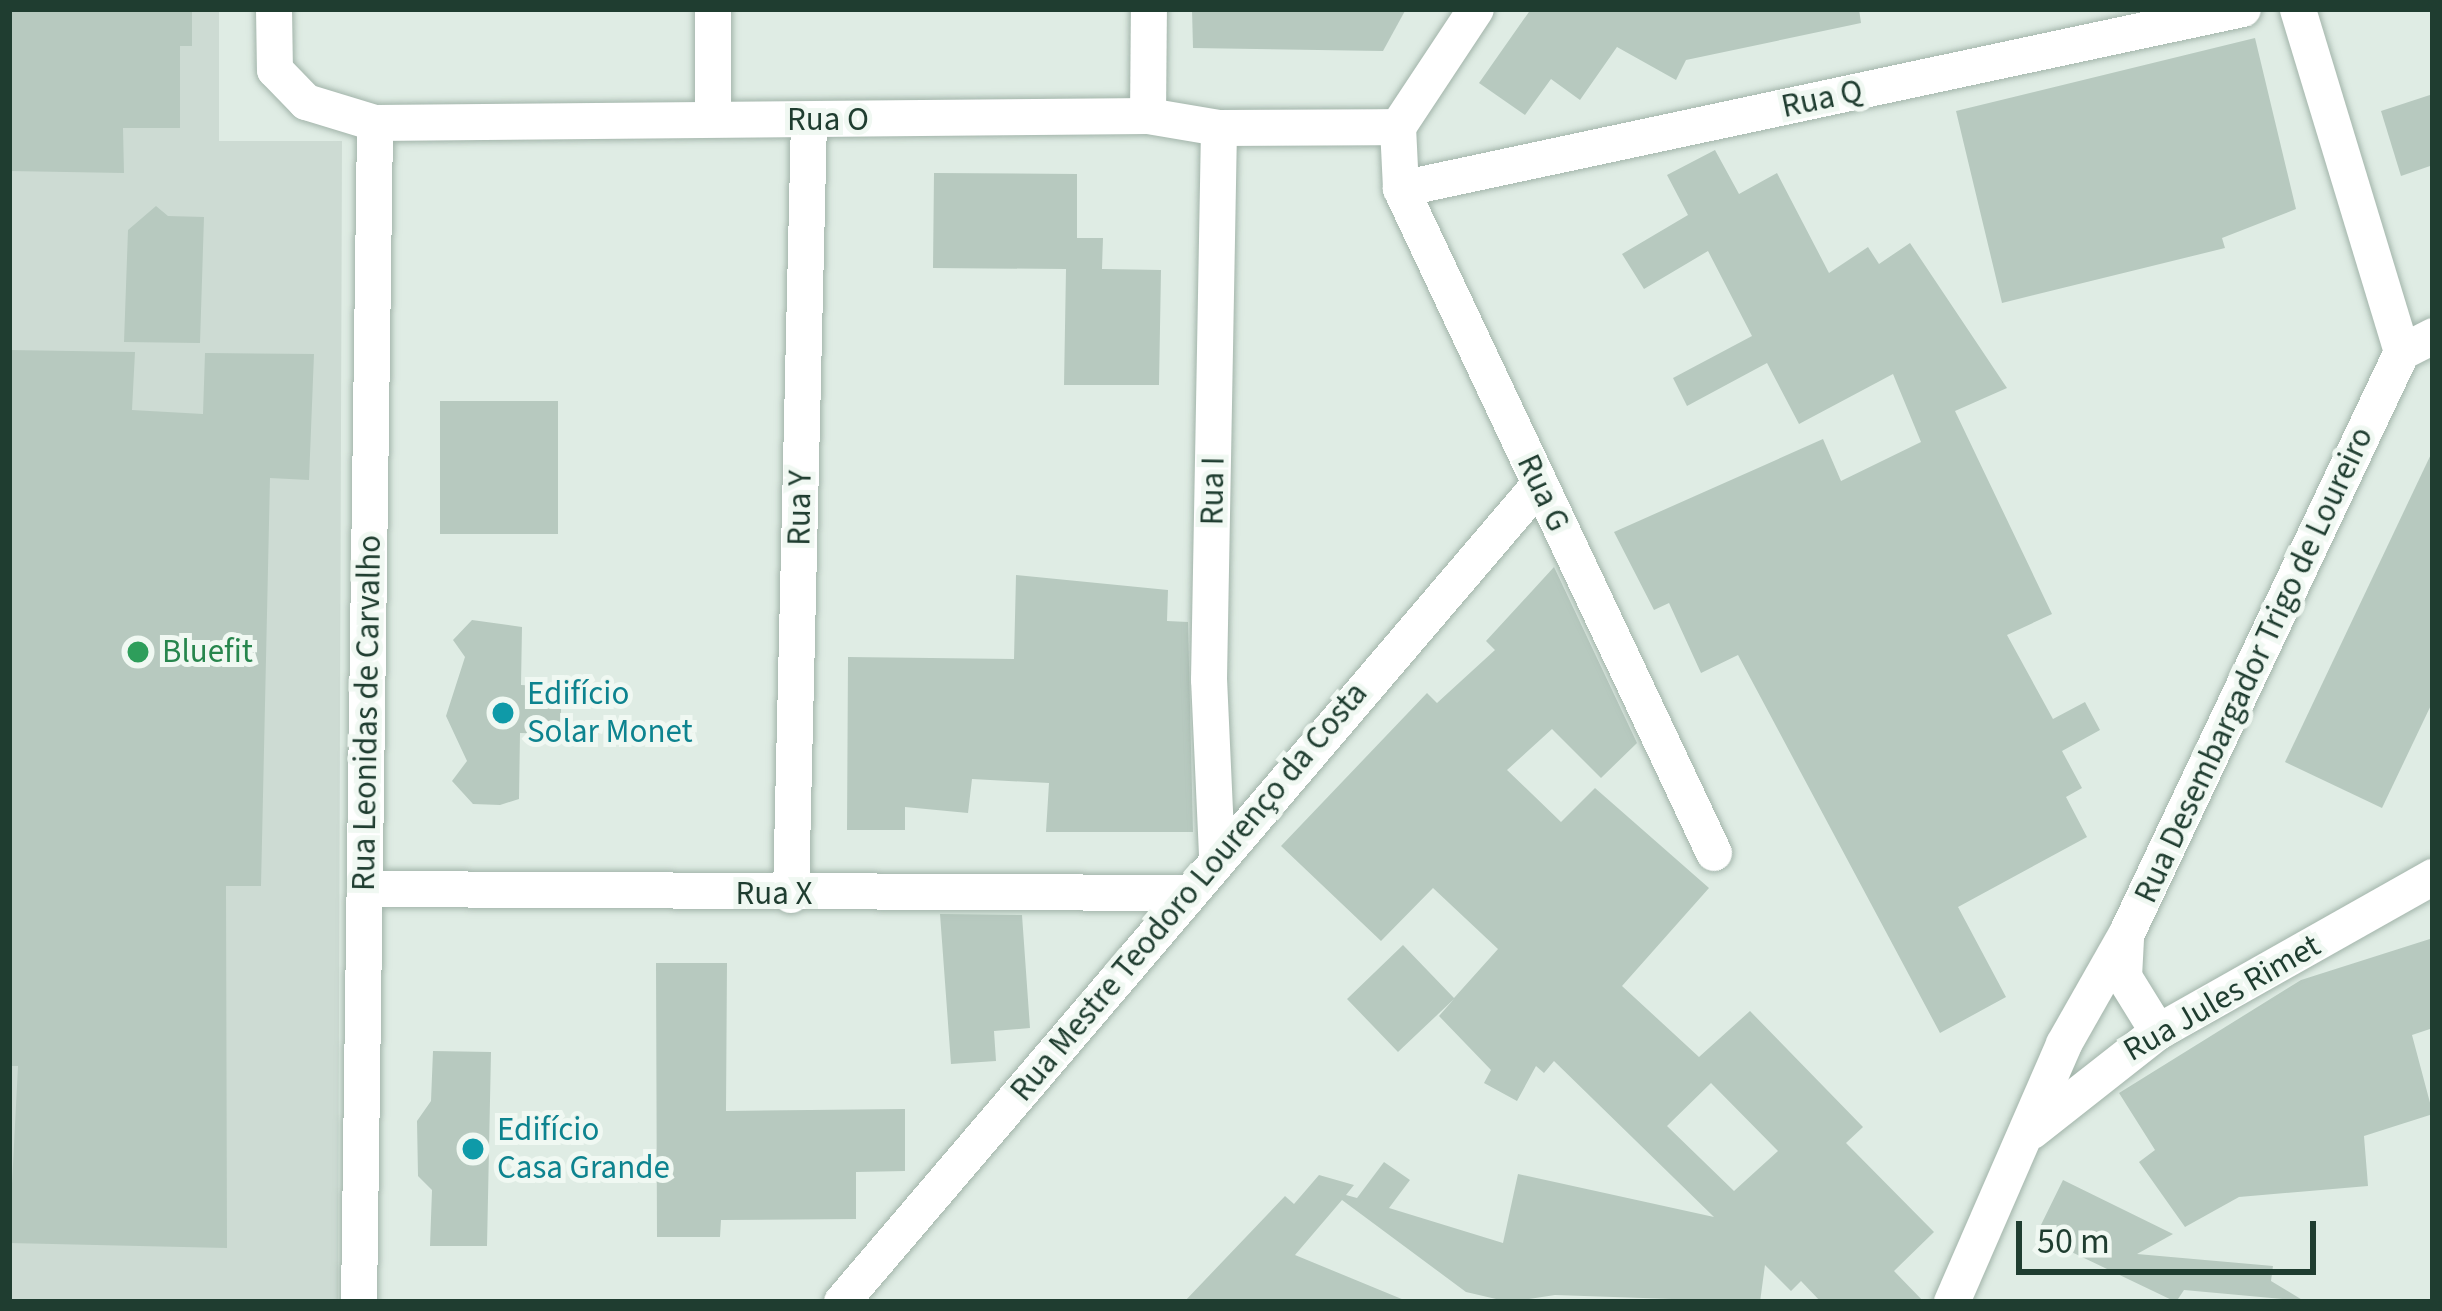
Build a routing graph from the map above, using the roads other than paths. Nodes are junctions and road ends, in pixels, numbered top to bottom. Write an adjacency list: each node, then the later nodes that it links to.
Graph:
1 (274, 9): 10 (street, Rua O)
2 (713, 9): 8 (street)
3 (1149, 9): 7 (street)
4 (1476, 9): 11 (street)
5 (2243, 9): 13 (street, Rua Q)
6 (2298, 9): 14 (street, Rua Desembargador Trigo de Loureiro)
7 (1148, 116): 9 (street, Rua O); 12 (street, Rua O)
8 (713, 117): 9 (street, Rua O); 10 (street, Rua O)
9 (809, 121): 21 (street, Rua Y)
10 (375, 123): 19 (street, Rua Leonidas de Carvalho)
11 (1398, 127): 12 (street, Rua O); 13 (street, Rua G)
12 (1219, 128): 17 (street, Rua I)
13 (1402, 189): 15 (street, Rua G)
14 (2417, 344): 22 (street, Rua Desembargador Trigo de Loureiro)
15 (1539, 485): 16 (street, Rua G); 17 (street, Rua Mestre Teodoro Lourenço da Costa)
16 (1714, 853)
17 (1217, 855): 20 (street, Rua Mestre Teodoro Lourenço da Costa)
18 (2433, 877): 23 (street, Rua Jules Rimet)
19 (365, 889): 21 (street, Rua X); 25 (street, Rua Leonidas de Carvalho)
20 (1184, 893): 21 (street, Rua X); 26 (street, Rua Mestre Teodoro Lourenço da Costa)
21 (791, 895)
22 (2126, 935): 23 (street); 24 (street, Rua Desembargador Trigo de Loureiro)
23 (2158, 1032): 24 (street, Rua Jules Rimet)
24 (2025, 1138): 27 (street, Rua Desembargador Trigo de Loureiro)
25 (359, 1302)
26 (842, 1302)
27 (1952, 1302)

